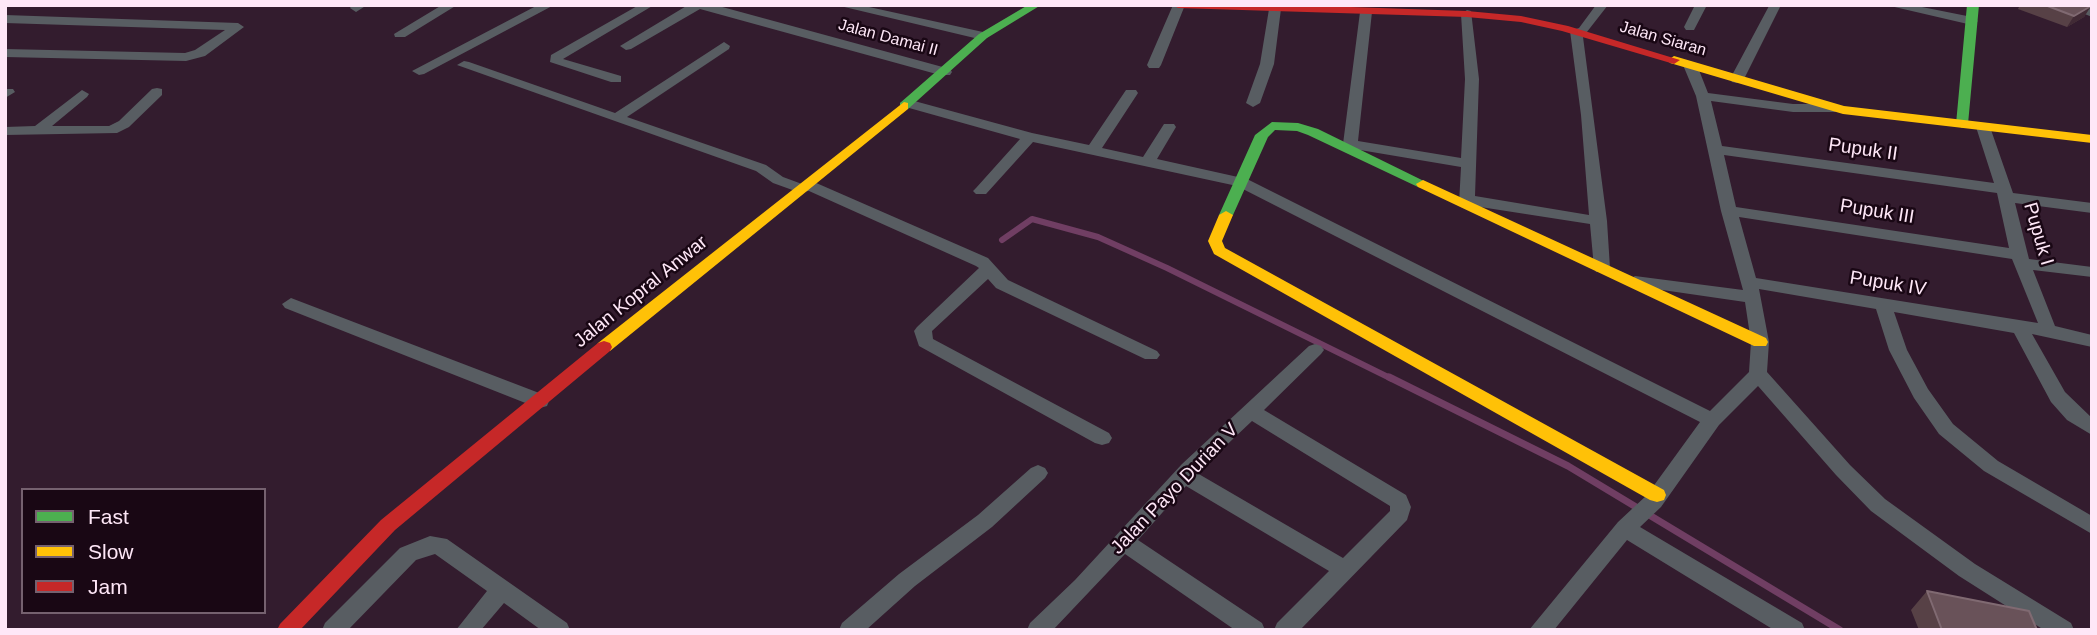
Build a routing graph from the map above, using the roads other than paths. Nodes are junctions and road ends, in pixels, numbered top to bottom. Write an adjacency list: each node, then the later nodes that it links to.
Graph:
1 (451, 5): 23 (street)
2 (548, 5): 31 (street)
3 (648, 5): 33 (street)
4 (699, 5): 25 (street); 32 (street, Jalan Damai II)
5 (842, 5): 13 (street)
6 (1036, 5): 24 (street, Jalan Kopral Anwar)
7 (1178, 5): 14 (street, Jalan Siaran); 29 (street)
8 (1602, 5): 22 (street)
9 (1701, 5): 21 (street)
10 (1892, 5): 18 (street)
11 (2069, 5): 19 (street)
12 (1774, 6): 34 (street)
13 (875, 8): 24 (street)
14 (1275, 9): 17 (street, Jalan Siaran); 40 (street)
15 (1421, 10): 16 (street, Jalan Siaran); 17 (street, Jalan Siaran)
16 (1463, 11): 22 (street, Jalan Siaran); 54 (street)
17 (1366, 12): 50 (street)
18 (1973, 13): 43 (street)
19 (2092, 13)
20 (5, 19): 27 (street)
21 (1690, 27)
22 (1579, 32): 30 (street, Jalan Siaran); 62 (street)
23 (400, 34)
24 (983, 36): 32 (street, Jalan Kopral Anwar)
25 (626, 46)
26 (724, 46): 42 (street)
27 (5, 52)
28 (464, 65): 42 (street)
29 (1154, 65)
30 (1690, 65): 34 (street, Jalan Siaran); 38 (street)
31 (419, 71)
32 (945, 72): 39 (street, Jalan Kopral Anwar)
33 (616, 79)
34 (1737, 79): 41 (street, Jalan Siaran)
35 (157, 92): 47 (street)
36 (1131, 93): 52 (street)
37 (82, 94): 47 (street)
38 (1703, 96): 41 (street); 51 (street)
39 (907, 103): 48 (street); 56 (street, Jalan Kopral Anwar)
40 (1253, 103)
41 (1835, 108): 43 (street, Jalan Siaran)
42 (616, 118): 56 (street)
43 (1962, 124): 45 (street, Jalan Siaran)
44 (1169, 127): 53 (street)
45 (1983, 127): 49 (street, Jalan Siaran); 58 (street, Pupuk I)
46 (5, 131): 47 (street)
47 (37, 132)
48 (1030, 137): 52 (street); 57 (street)
49 (2092, 139)
50 (1348, 146): 54 (street); 55 (street); 59 (street)
51 (1716, 150): 58 (street, Pupuk II); 61 (street)
52 (1092, 151): 53 (street)
53 (1147, 163): 55 (street)
54 (1468, 164): 59 (street)
55 (1242, 182): 80 (street); 85 (street)
56 (806, 187): 65 (street); 78 (street, Jalan Kopral Anwar)
57 (981, 191)
58 (2005, 193): 60 (street, Pupuk II); 63 (street, Pupuk I)
59 (1467, 202): 62 (street); 64 (street)
60 (2092, 208)
61 (1729, 211): 63 (street, Pupuk III); 68 (street)
62 (1599, 221): 64 (street)
63 (2021, 259): 66 (street, Pupuk III); 72 (street, Pupuk I)
64 (1602, 268): 67 (street)
65 (988, 269): 76 (street); 82 (street)
66 (2092, 272)
67 (1627, 279): 68 (street, Pupuk IV); 74 (street)
68 (1751, 290): 70 (street, Pupuk IV); 74 (street)
69 (291, 304): 78 (street)
70 (1883, 304): 71 (street, Pupuk IV); 87 (street)
71 (2020, 328): 72 (street); 81 (street)
72 (2044, 329): 73 (street)
73 (2092, 341)
74 (1760, 342): 77 (street)
75 (1315, 350): 79 (street, Jalan Payo Durian V)
76 (1151, 355)
77 (1758, 374): 80 (street); 101 (street)
78 (540, 401): 92 (street, Jalan Kopral Anwar)
79 (1251, 411): 84 (street, Jalan Payo Durian V); 89 (street)
80 (1712, 420): 85 (street)
81 (2092, 428)
82 (1102, 438)
83 (1038, 473): 96 (street)
84 (1184, 475): 88 (street, Jalan Payo Durian V); 89 (street)
85 (1656, 498): 86 (street)
86 (1629, 525): 91 (street); 100 (street)
87 (2092, 526)
88 (1124, 542): 97 (street, Jalan Payo Durian V); 98 (street)
89 (1345, 570): 99 (street)
90 (501, 591): 93 (street); 94 (street); 95 (street)
91 (1789, 629)
92 (287, 630)
93 (333, 630)
94 (467, 630)
95 (559, 630)
96 (850, 630)
97 (1038, 630)
98 (1254, 630)
99 (1285, 630)
100 (1540, 630)
101 (2063, 630)

